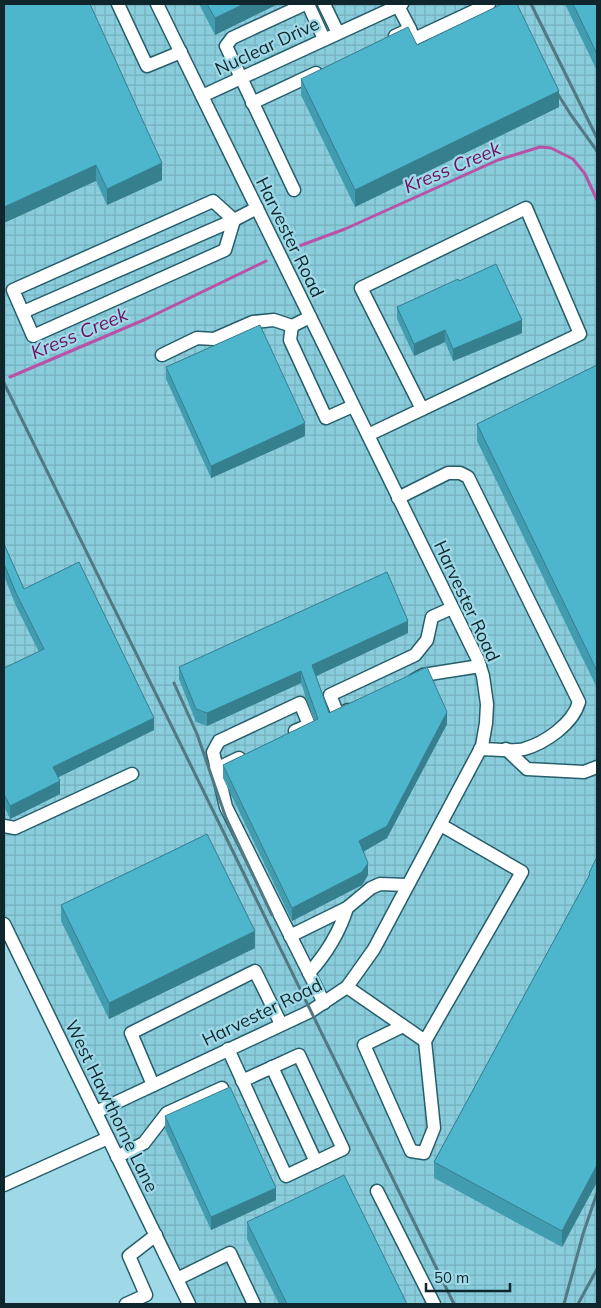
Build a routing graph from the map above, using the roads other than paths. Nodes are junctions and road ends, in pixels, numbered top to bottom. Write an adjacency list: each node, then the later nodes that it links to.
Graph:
1 (118, 4): 11 (street)
2 (157, 4): 11 (street, Harvester Road)
3 (306, 4): 9 (street); 13 (street)
4 (324, 4): 8 (street)
5 (399, 4): 7 (street); 8 (street, Nuclear Drive)
6 (489, 4): 7 (street)
7 (410, 29): 10 (street)
8 (338, 32): 9 (street, Nuclear Drive)
9 (324, 39): 13 (street, Nuclear Drive)
10 (383, 42)
11 (180, 52): 14 (street, Harvester Road)
12 (331, 66): 15 (street)
13 (241, 78): 14 (street, Nuclear Drive); 15 (street)
14 (202, 96): 17 (street, Harvester Road)
15 (252, 102): 16 (street)
16 (294, 190)
17 (257, 208): 18 (street); 20 (street, Harvester Road)
18 (234, 220): 19 (street); 19 (street); 19 (street)
19 (23, 312)
20 (310, 317): 21 (street); 23 (street, Harvester Road)
21 (292, 326): 22 (street); 23 (street)
22 (162, 355)
23 (353, 406): 25 (street, Harvester Road)
24 (422, 409): 24 (street); 25 (street)
25 (368, 435): 26 (street, Harvester Road)
26 (398, 498): 27 (street, Harvester Road); 35 (street)
27 (452, 608): 28 (street); 29 (street, Harvester Road)
28 (414, 656): 30 (street); 32 (street)
29 (480, 666): 30 (street); 34 (street, Harvester Road)
30 (423, 676): 31 (street)
31 (406, 683)
32 (364, 703)
33 (284, 737): 38 (street)
34 (480, 749): 35 (street); 40 (street, Harvester Road)
35 (506, 749): 37 (street)
36 (250, 753): 38 (street)
37 (597, 767)
38 (216, 769): 45 (street)
39 (132, 774): 41 (street)
40 (440, 825): 42 (street, Harvester Road); 51 (street)
41 (4, 826)
42 (407, 885): 43 (street); 47 (street, Harvester Road)
43 (347, 908): 45 (street); 46 (street)
44 (4, 924): 57 (street, West Hawthorne Lane)
45 (290, 936): 46 (street)
46 (309, 973): 48 (street)
47 (348, 987): 48 (street, Harvester Road); 50 (street)
48 (324, 1003): 49 (street, Harvester Road)
49 (281, 1024): 52 (street, Harvester Road); 55 (street)
50 (403, 1026): 51 (street); 51 (street)
51 (425, 1041)
52 (228, 1049): 54 (street); 55 (street, Harvester Road)
53 (272, 1067): 54 (street); 60 (street); 60 (street)
54 (242, 1081): 60 (street)
55 (153, 1085): 57 (street, Harvester Road)
56 (222, 1088): 59 (street)
57 (96, 1112): 58 (street, West Hawthorne Lane)
58 (108, 1138): 59 (street, West Hawthorne Lane); 61 (street)
59 (118, 1157): 63 (street, West Hawthorne Lane)
60 (316, 1162)
61 (4, 1185)
62 (377, 1191): 69 (street)
63 (156, 1235): 64 (street, West Hawthorne Lane); 65 (street)
64 (177, 1279): 67 (street, West Hawthorne Lane); 68 (street)
65 (148, 1300): 66 (street)
66 (126, 1304)
67 (189, 1304)
68 (254, 1304)
69 (434, 1304)

